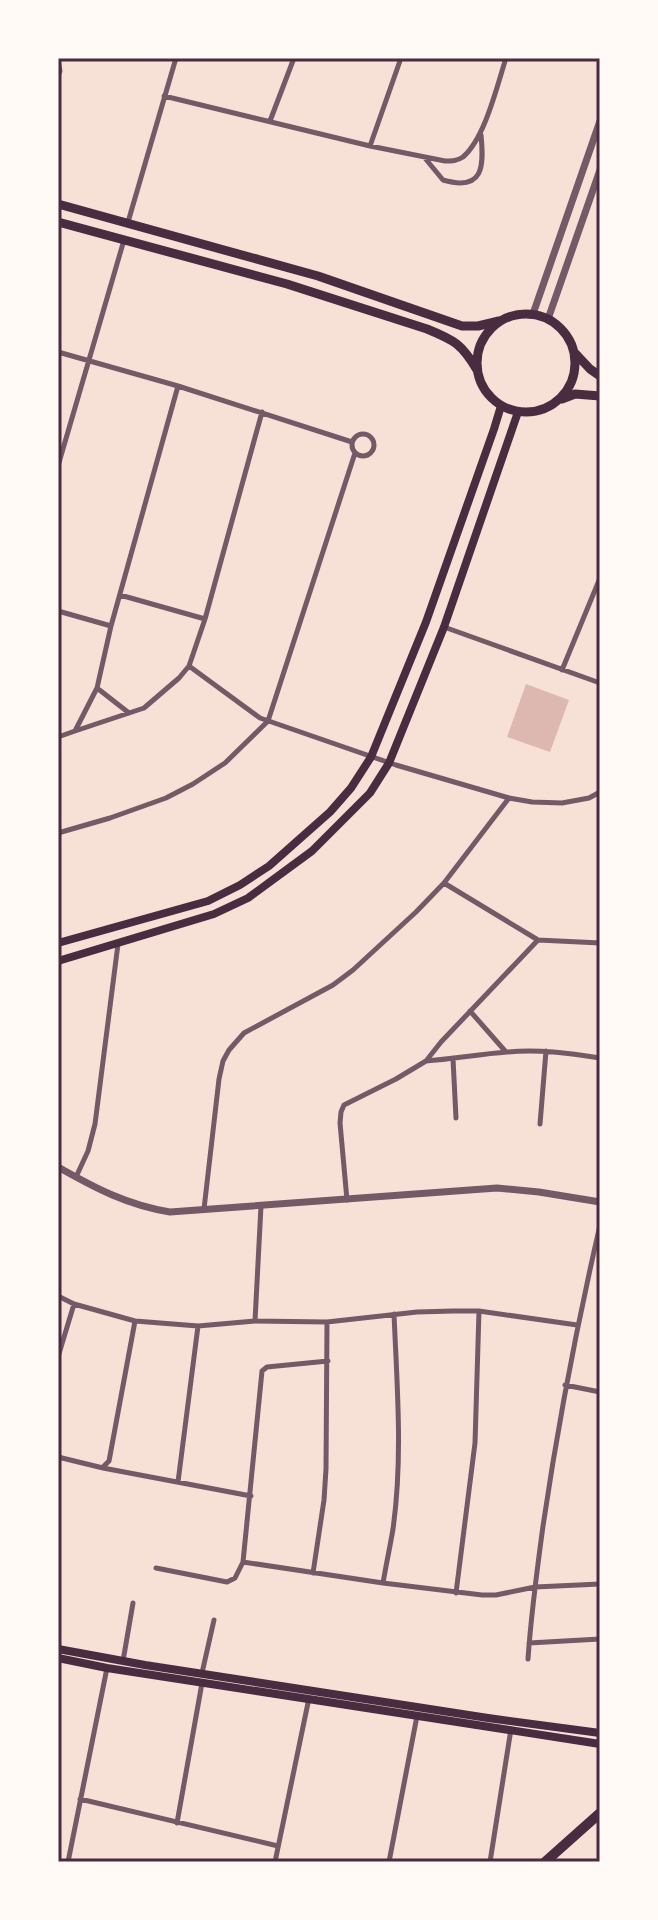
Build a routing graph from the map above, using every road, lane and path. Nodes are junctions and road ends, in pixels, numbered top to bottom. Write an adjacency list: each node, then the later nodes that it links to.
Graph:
1 (176, 58): 7 (street)
2 (294, 58): 8 (street)
3 (401, 58): 11 (street)
4 (506, 58): 10 (street)
5 (58, 61): 6 (street)
6 (58, 77)
7 (164, 96): 8 (street); 16 (street)
8 (270, 121): 11 (street)
9 (600, 121): 18 (street)
10 (481, 134): 12 (street); 12 (street)
11 (370, 146): 12 (street)
12 (424, 157)
13 (600, 170): 19 (street)
14 (58, 204): 16 (highway)
15 (58, 222): 17 (highway)
16 (128, 222): 22 (highway)
17 (124, 240): 25 (street); 26 (highway)
18 (542, 287): 19 (street); 20 (street)
19 (557, 294): 21 (street)
20 (533, 314): 21 (highway); 22 (highway)
21 (548, 319): 24 (highway)
22 (499, 321): 26 (highway)
23 (58, 352): 25 (street)
24 (574, 352): 27 (highway); 30 (highway)
25 (88, 360): 28 (street); 37 (street)
26 (477, 370): 31 (highway)
27 (600, 376)
28 (178, 386): 32 (street); 41 (street)
29 (600, 396): 30 (highway)
30 (559, 400): 33 (highway)
31 (501, 406): 33 (highway); 34 (main road)
32 (262, 412): 36 (street); 43 (street)
33 (518, 412): 35 (main road)
34 (494, 429): 35 (main road); 54 (main road)
35 (510, 434): 45 (main road)
36 (352, 442): 38 (street); 38 (street)
37 (61, 443): 39 (street)
38 (355, 453): 51 (street)
39 (58, 466)
40 (600, 578): 47 (street)
41 (120, 595): 43 (street); 44 (street)
42 (58, 611): 44 (street)
43 (205, 619): 46 (street)
44 (111, 626): 49 (street)
45 (444, 627): 47 (street); 55 (main road)
46 (189, 666): 50 (street); 51 (street)
47 (562, 670): 48 (street)
48 (600, 683)
49 (97, 688): 50 (street); 52 (street)
50 (130, 714): 52 (street)
51 (268, 721): 54 (street); 58 (street)
52 (75, 731): 53 (street)
53 (58, 737)
54 (371, 757): 55 (street); 61 (main road)
55 (389, 763): 57 (street); 63 (main road)
56 (600, 792): 57 (street)
57 (509, 798): 59 (street)
58 (58, 833)
59 (444, 883): 60 (street); 78 (street)
60 (538, 940): 62 (street); 65 (street)
61 (58, 943)
62 (600, 943)
63 (118, 944): 64 (main road); 74 (street)
64 (58, 961)
65 (470, 1011): 67 (street); 70 (street)
66 (546, 1051): 67 (street); 68 (street); 72 (street)
67 (506, 1052): 69 (street)
68 (600, 1058)
69 (453, 1059): 70 (street); 71 (street)
70 (426, 1061): 75 (street)
71 (456, 1118)
72 (540, 1124)
73 (58, 1167): 74 (street)
74 (76, 1177): 78 (street)
75 (347, 1200): 76 (street); 77 (street)
76 (600, 1202)
77 (261, 1206): 78 (street); 85 (street)
78 (204, 1209)
79 (600, 1225): 87 (street)
80 (58, 1296): 81 (street)
81 (74, 1304): 84 (street); 89 (street)
82 (479, 1311): 83 (street); 87 (street); 103 (street)
83 (394, 1314): 86 (street); 100 (street)
84 (135, 1321): 88 (street); 94 (street)
85 (255, 1321): 86 (street); 88 (street)
86 (327, 1322): 90 (street)
87 (577, 1325): 91 (street)
88 (198, 1326): 95 (street)
89 (58, 1357)
90 (328, 1361): 96 (street); 99 (street)
91 (565, 1385): 92 (street); 102 (street)
92 (600, 1392)
93 (58, 1457): 94 (street)
94 (103, 1468): 95 (street)
95 (178, 1482): 96 (street)
96 (251, 1496): 97 (street)
97 (243, 1562): 98 (street); 99 (street)
98 (156, 1568)
99 (313, 1573): 100 (street)
100 (383, 1583): 103 (street)
101 (600, 1584): 102 (street)
102 (535, 1587): 103 (street); 107 (street)
103 (456, 1593)
104 (133, 1603): 111 (street)
105 (214, 1620): 113 (street)
106 (600, 1639): 107 (street)
107 (529, 1643): 110 (street)
108 (58, 1649): 112 (main road)
109 (58, 1658): 112 (main road)
110 (528, 1659)
111 (122, 1662): 112 (main road); 113 (main road)
112 (108, 1664): 113 (main road); 121 (street)
113 (202, 1678): 114 (main road); 123 (street)
114 (310, 1695): 115 (main road); 124 (street)
115 (418, 1711): 116 (main road); 127 (street)
116 (512, 1725): 117 (main road); 119 (main road); 128 (street)
117 (544, 1725): 118 (main road); 119 (main road)
118 (600, 1733)
119 (543, 1735): 120 (main road)
120 (600, 1744)
121 (80, 1799): 123 (street); 125 (street)
122 (597, 1816): 129 (highway)
123 (177, 1823): 124 (street)
124 (278, 1846): 126 (street)
125 (68, 1862)
126 (275, 1862)
127 (389, 1862)
128 (490, 1862)
129 (545, 1862)

